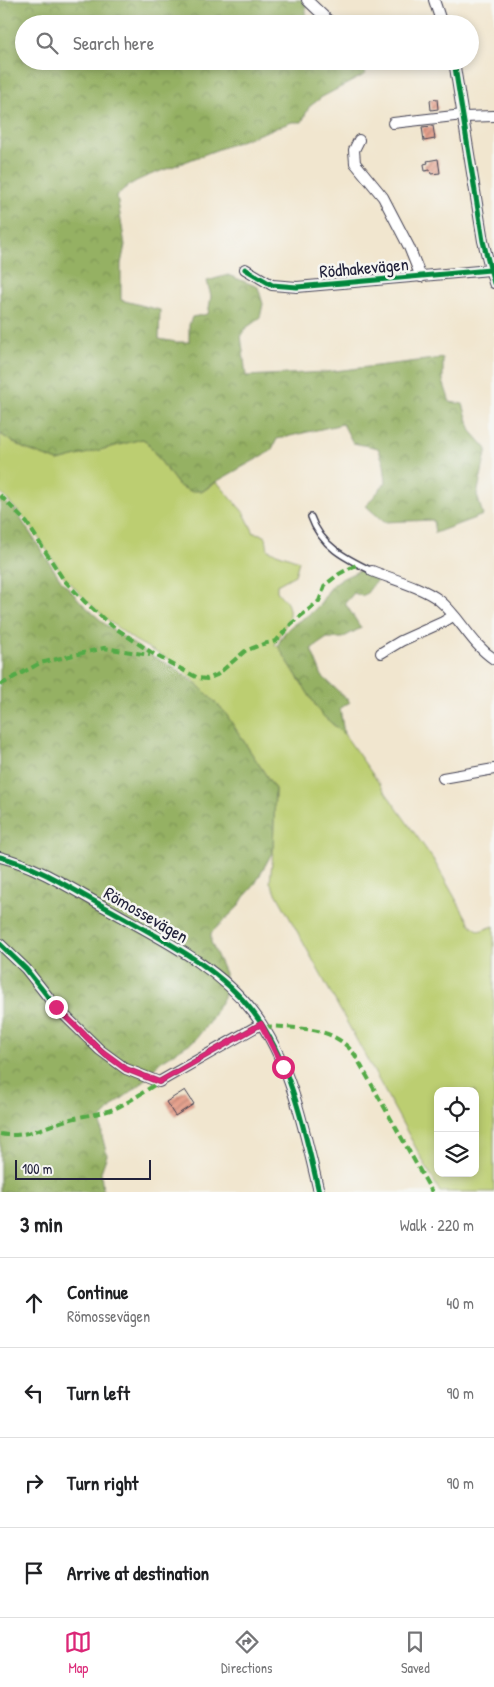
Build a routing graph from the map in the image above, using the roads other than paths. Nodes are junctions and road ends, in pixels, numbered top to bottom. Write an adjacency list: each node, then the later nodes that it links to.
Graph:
1 (307, 0): 3 (street)
2 (434, 0): 4 (street)
3 (323, 15)
4 (439, 15)
5 (456, 70): 6 (street)
6 (464, 116): 7 (street); 8 (street); 11 (street)
7 (494, 116)
8 (393, 123)
9 (359, 140): 12 (street, Rödhakevägen)
10 (245, 268): 12 (street, Rödhakevägen)
11 (490, 270): 12 (street, Rödhakevägen); 13 (street)
12 (421, 277)
13 (494, 283)
14 (311, 517): 15 (lane)
15 (372, 572): 16 (street)
16 (453, 616): 17 (street); 18 (street)
17 (381, 653)
18 (494, 659)
19 (494, 769): 20 (street)
20 (443, 778)
21 (0, 856): 23 (street, Römossevägen)
22 (0, 944): 23 (street)
23 (261, 1024): 24 (street, Römossevägen)
24 (320, 1192)

